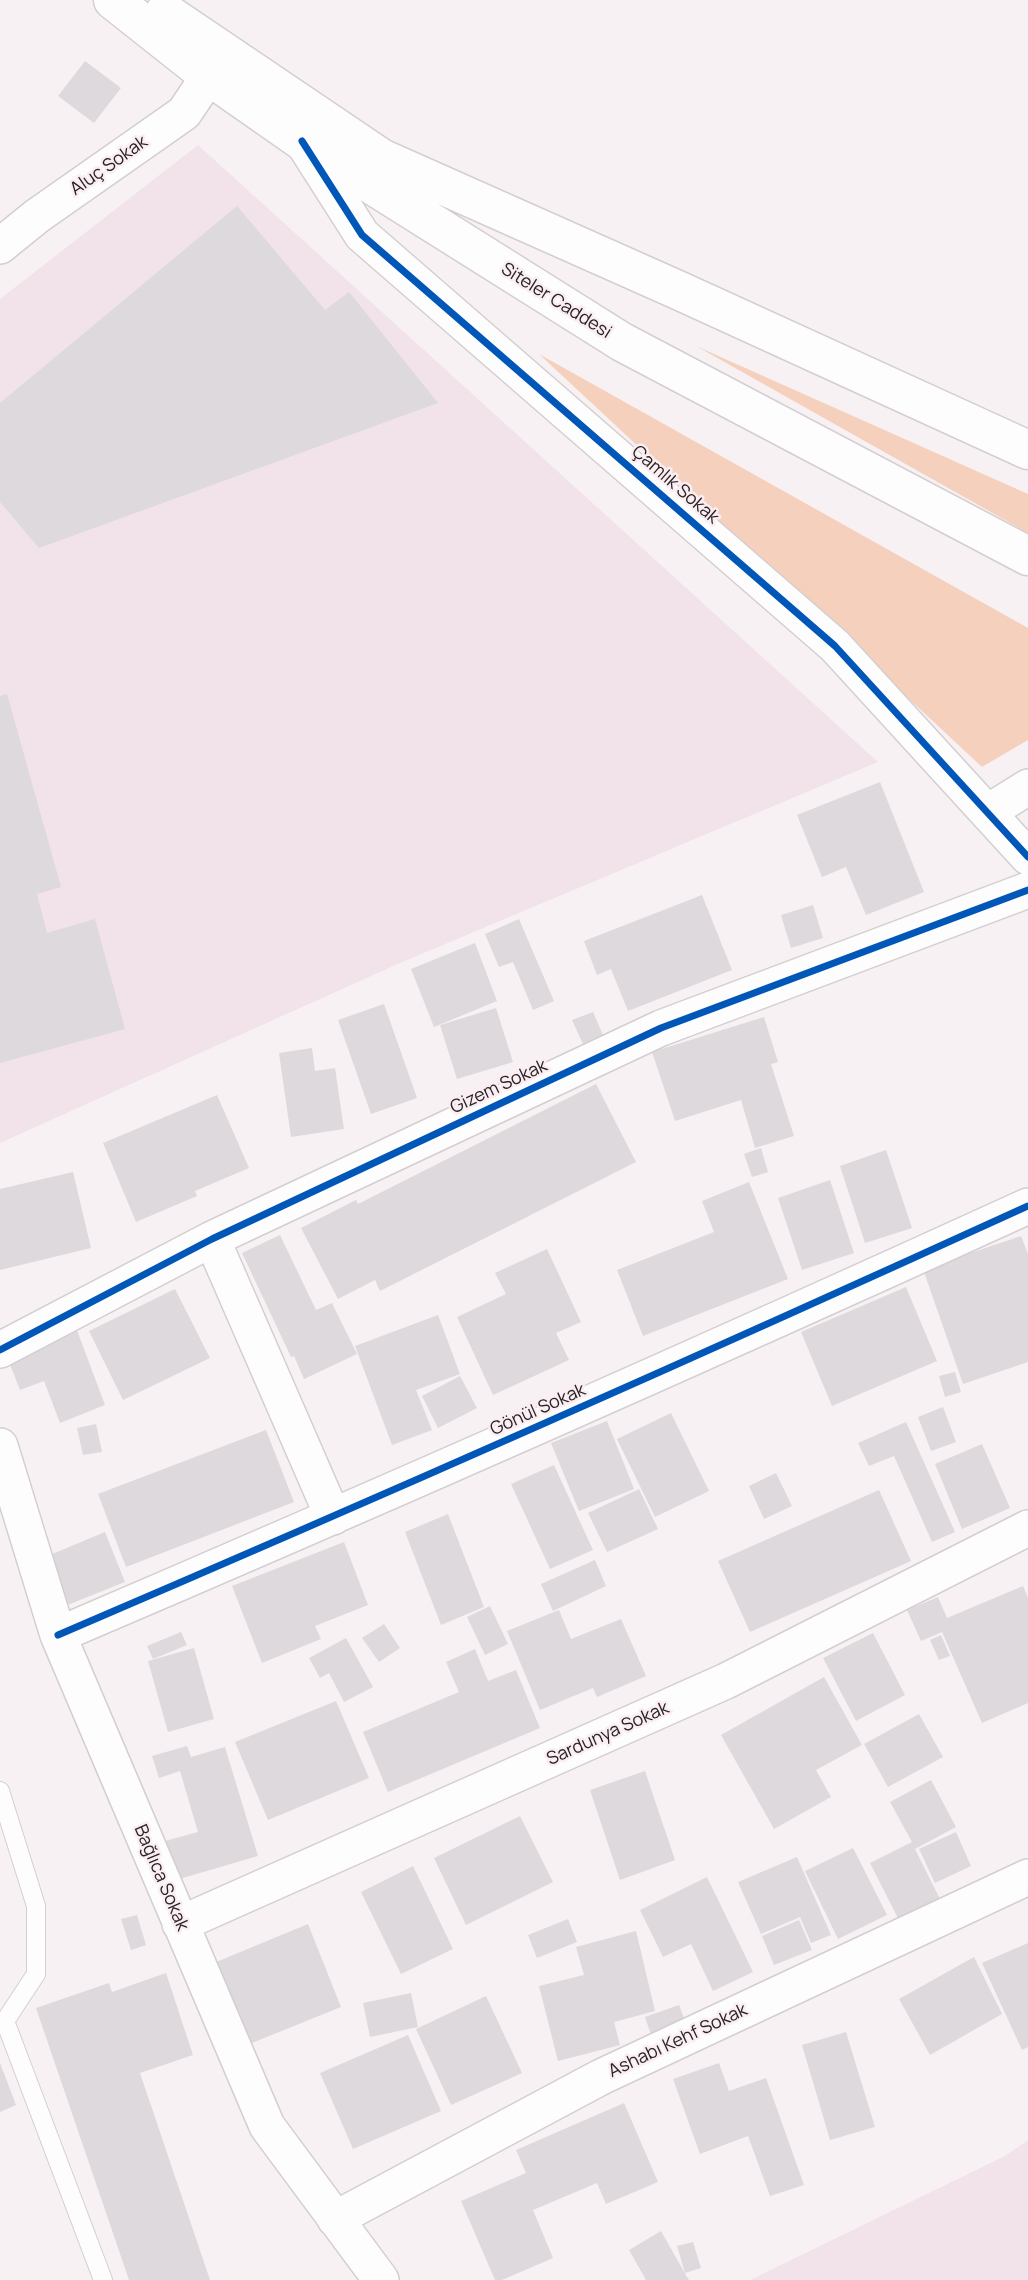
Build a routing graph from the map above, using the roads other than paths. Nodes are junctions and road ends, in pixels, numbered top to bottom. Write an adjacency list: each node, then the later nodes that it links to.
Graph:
1 (113, 0): 3 (main road, Siteler Caddesi)
2 (152, 0): 6 (main road)
3 (209, 76): 4 (main road, Siteler Caddesi); 5 (street, Aluç Sokak)
4 (302, 141): 7 (main road, Siteler Caddesi); 9 (street, Çamlık Sokak)
5 (0, 246)
6 (1028, 450)
7 (1028, 556)
8 (1028, 787): 9 (street)
9 (988, 812): 10 (street, Çamlık Sokak)
10 (1028, 857)
11 (1028, 890): 13 (street, Gizem Sokak)
12 (1028, 1206): 16 (street, Gönül Sokak)
13 (212, 1239): 14 (street, Gizem Sokak); 16 (street)
14 (0, 1350)
15 (0, 1446): 18 (street, Bağlıca Sokak)
16 (333, 1517): 18 (street, Gönül Sokak)
17 (1028, 1528): 21 (street, Sardunya Sokak)
18 (58, 1635): 21 (street, Bağlıca Sokak)
19 (0, 1791): 22 (lane)
20 (1028, 1877): 23 (street, Ashabı Kehf Sokak)
21 (180, 1924): 23 (street, Bağlıca Sokak)
22 (3, 2022): 24 (lane)
23 (335, 2218): 25 (street, Bağlıca Sokak)
24 (103, 2280)
25 (381, 2280)

